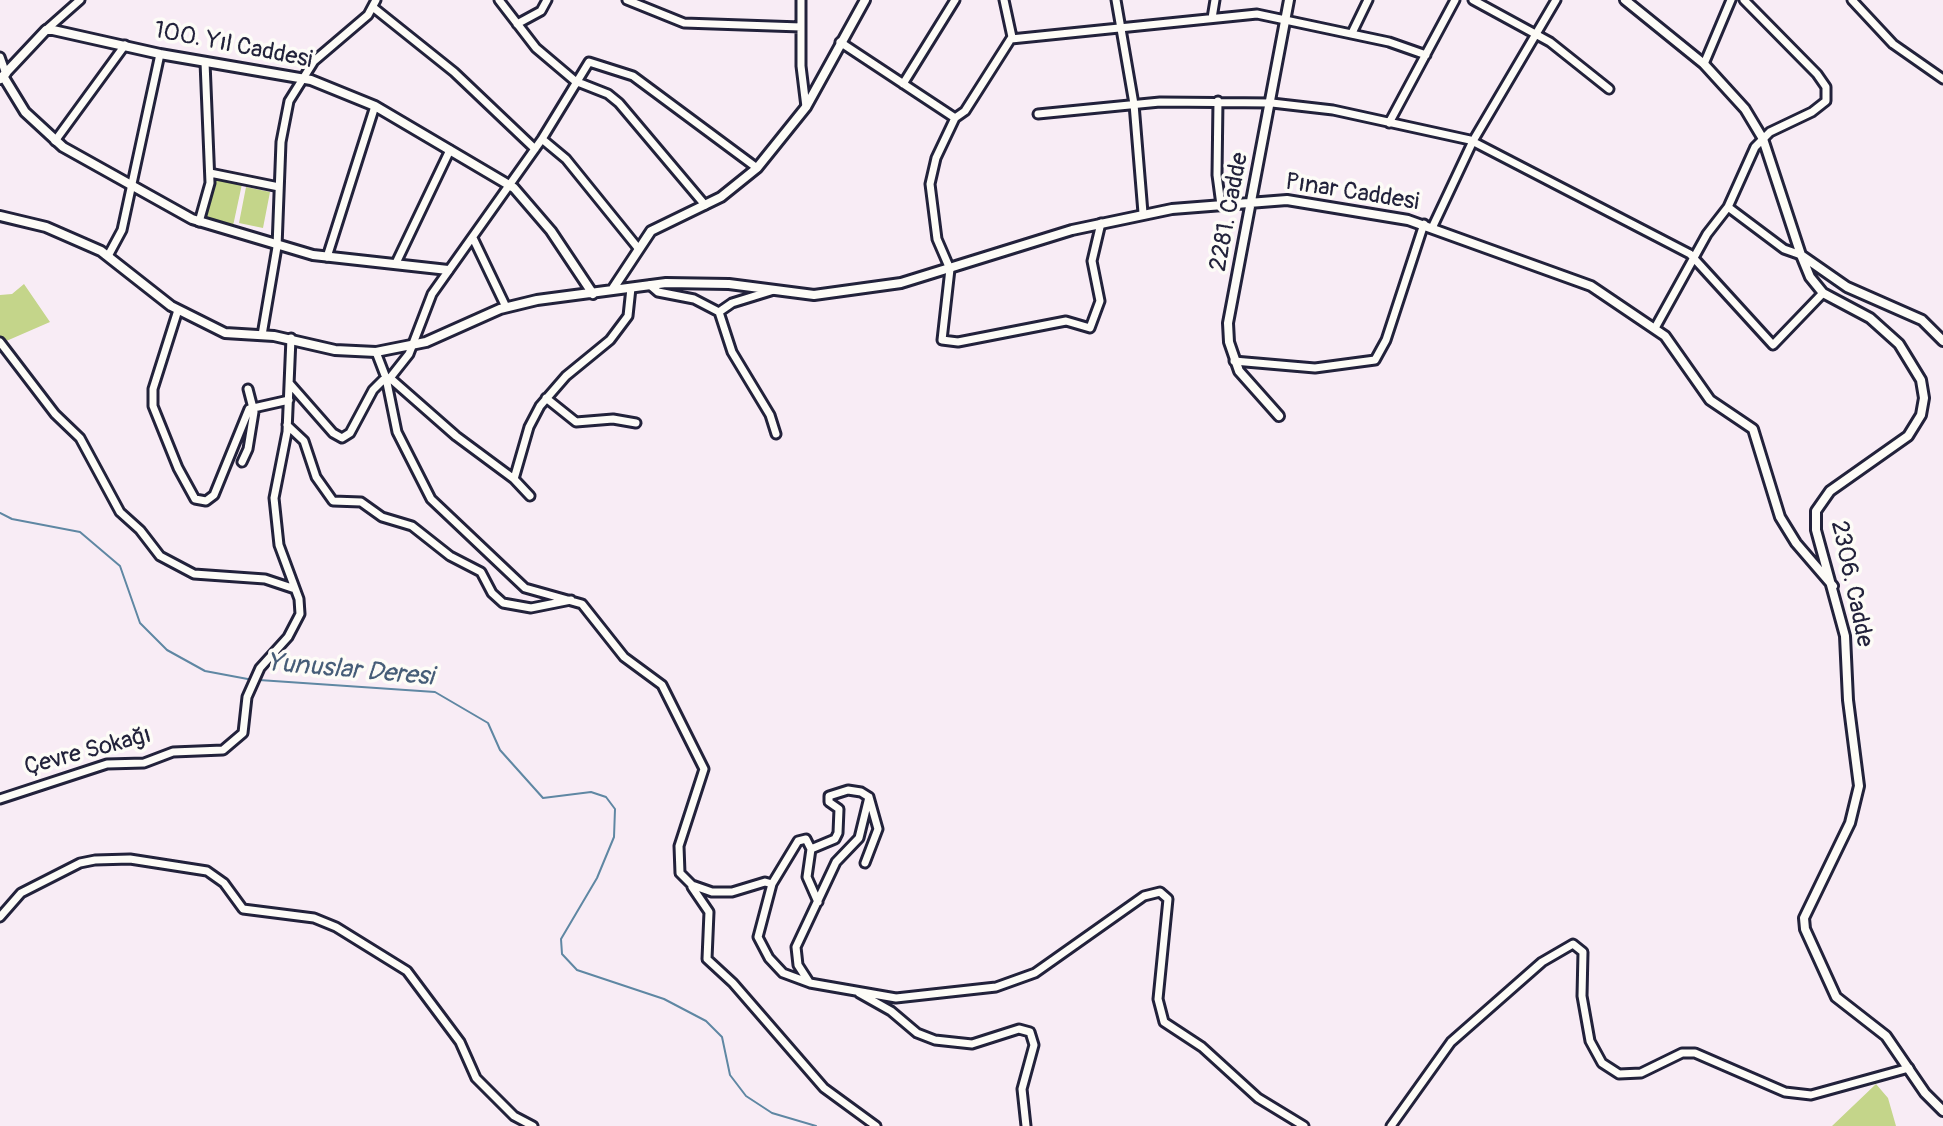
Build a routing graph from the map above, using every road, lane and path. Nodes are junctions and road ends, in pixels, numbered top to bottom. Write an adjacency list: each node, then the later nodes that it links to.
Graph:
1 (80, 0): 27 (street)
2 (499, 0): 24 (street)
3 (547, 0): 24 (street)
4 (627, 0): 20 (street)
5 (801, 0): 25 (street)
6 (865, 0): 31 (street)
7 (955, 0): 42 (street)
8 (1004, 0): 30 (street)
9 (1116, 0): 26 (street)
10 (1215, 0): 22 (street)
11 (1289, 0): 23 (street, 2281. Cadde)
12 (1368, 0): 28 (street)
13 (1455, 0): 34 (street)
14 (1473, 0): 29 (street)
15 (1556, 0): 29 (street)
16 (1625, 0): 37 (street)
17 (1731, 0): 37 (street)
18 (1744, 0): 53 (street)
19 (1852, 0): 40 (street)
20 (643, 3): 25 (street)
21 (375, 4): 39 (street); 56 (street)
22 (1212, 18): 23 (street); 26 (street)
23 (1286, 19): 28 (street); 45 (street, 2281. Cadde)
24 (517, 24): 41 (street)
25 (801, 27): 48 (street)
26 (1120, 29): 30 (street); 46 (street)
27 (46, 30): 32 (street, 100. Yıl Caddesi); 38 (street)
28 (1352, 33): 34 (street)
29 (1536, 34): 43 (street); 55 (street)
30 (1011, 39): 50 (street)
31 (840, 42): 42 (street); 48 (street)
32 (125, 45): 33 (street, 100. Yıl Caddesi); 54 (street)
33 (160, 54): 36 (street, 100. Yıl Caddesi); 61 (street)
34 (1426, 55): 51 (street)
35 (0, 57): 38 (street)
36 (205, 62): 39 (street, 100. Yıl Caddesi); 59 (street)
37 (1704, 64): 53 (street)
38 (3, 76): 54 (street)
39 (302, 77): 47 (street, 100. Yıl Caddesi); 62 (street)
40 (1943, 79)
41 (575, 81): 52 (street); 58 (street); 64 (street)
42 (903, 84): 50 (street)
43 (1609, 89)
44 (1218, 101): 45 (street); 46 (street); 65 (street)
45 (1272, 103): 51 (street); 63 (street, 2281. Cadde)
46 (1134, 104): 49 (street); 67 (street)
47 (375, 106): 57 (street, 100. Yıl Caddesi); 77 (street)
48 (806, 107): 58 (street)
49 (1038, 114)
50 (955, 118): 80 (street)
51 (1389, 123): 55 (street)
52 (542, 139): 56 (street); 74 (street)
53 (1763, 139): 66 (street); 75 (street)
54 (55, 141): 61 (street)
55 (1473, 141): 71 (street); 78 (street)
56 (535, 149): 60 (street)
57 (450, 150): 60 (street, 100. Yıl Caddesi); 79 (street)
58 (757, 168): 64 (street)
59 (210, 173): 62 (street); 69 (street)
60 (509, 185): 72 (street); 87 (street, 100. Yıl Caddesi)
61 (133, 187): 69 (street); 76 (street)
62 (279, 187): 73 (street)
63 (1251, 202): 65 (street, Pınar Caddesi); 71 (street, Pınar Caddesi); 98 (street, 2281. Cadde)
64 (705, 205): 74 (street)
65 (1221, 205): 67 (street, Pınar Caddesi)
66 (1728, 207): 75 (street); 78 (street)
67 (1143, 213): 70 (street, Pınar Caddesi)
68 (0, 216): 76 (street, Pınar Caddesi)
69 (199, 222): 73 (street)
70 (1101, 223): 80 (street, Pınar Caddesi); 80 (street)
71 (1428, 225): 91 (street, Pınar Caddesi); 98 (street)
72 (473, 238): 81 (street); 88 (street)
73 (277, 247): 77 (street); 92 (street)
74 (638, 248): 85 (street)
75 (1801, 255): 86 (street); 94 (street)
76 (108, 256): 89 (street, Pınar Caddesi)
77 (327, 257): 79 (street)
78 (1693, 258): 86 (street); 91 (street)
79 (396, 263): 81 (street)
80 (950, 269): 84 (street, Pınar Caddesi)
81 (448, 270): 96 (street)
82 (650, 285): 83 (street, Pınar Caddesi); 84 (street, Pınar Caddesi); 90 (street)
83 (631, 288): 85 (street, Pınar Caddesi); 102 (street)
84 (776, 289): 90 (street)
85 (612, 290): 87 (street, Pınar Caddesi)
86 (1823, 293): 112 (street, 2306. Cadde)
87 (593, 294): 88 (street, Pınar Caddesi)
88 (506, 307): 96 (street, Pınar Caddesi)
89 (178, 310): 92 (street, Pınar Caddesi); 104 (street)
90 (719, 312): 108 (street)
91 (1655, 328): 112 (street, Pınar Caddesi)
92 (262, 335): 93 (street, Pınar Caddesi)
93 (291, 338): 97 (street, Pınar Caddesi); 100 (street, Çevre Sokağı)
94 (1943, 341)
95 (0, 342): 113 (street)
96 (412, 346): 97 (street, Pınar Caddesi); 99 (street)
97 (376, 352): 99 (street)
98 (1234, 361): 105 (street, 2281. Cadde)
99 (388, 378): 100 (street); 110 (street); 114 (street)
100 (290, 384): 103 (street, Çevre Sokağı)
101 (248, 389): 104 (street)
102 (546, 398): 106 (street); 110 (street)
103 (289, 400): 104 (street); 107 (street, Çevre Sokağı)
104 (254, 407): 109 (street)
105 (1279, 416)
106 (636, 423)
107 (287, 425): 113 (street, Çevre Sokağı); 114 (street)
108 (776, 434)
109 (242, 462)
110 (514, 479): 111 (street)
111 (530, 496)
112 (1833, 586): 127 (street, 2306. Cadde)
113 (295, 589): 116 (street, Çevre Sokağı)
114 (573, 599): 120 (street)
115 (869, 797): 117 (street); 118 (street); 122 (street)
116 (0, 799)
117 (811, 849): 119 (street); 122 (street)
118 (865, 863)
119 (772, 884): 121 (street); 125 (street)
120 (692, 885): 121 (street); 123 (street)
121 (717, 892): 123 (street)
122 (818, 902): 125 (street)
123 (708, 909): 130 (street)
124 (0, 917): 129 (street)
125 (810, 983): 126 (street)
126 (857, 990): 131 (street); 132 (street)
127 (1909, 1068): 128 (street); 133 (street)
128 (1943, 1111)
129 (533, 1126)
130 (876, 1126)
131 (1026, 1126)
132 (1304, 1126)
133 (1391, 1126)

